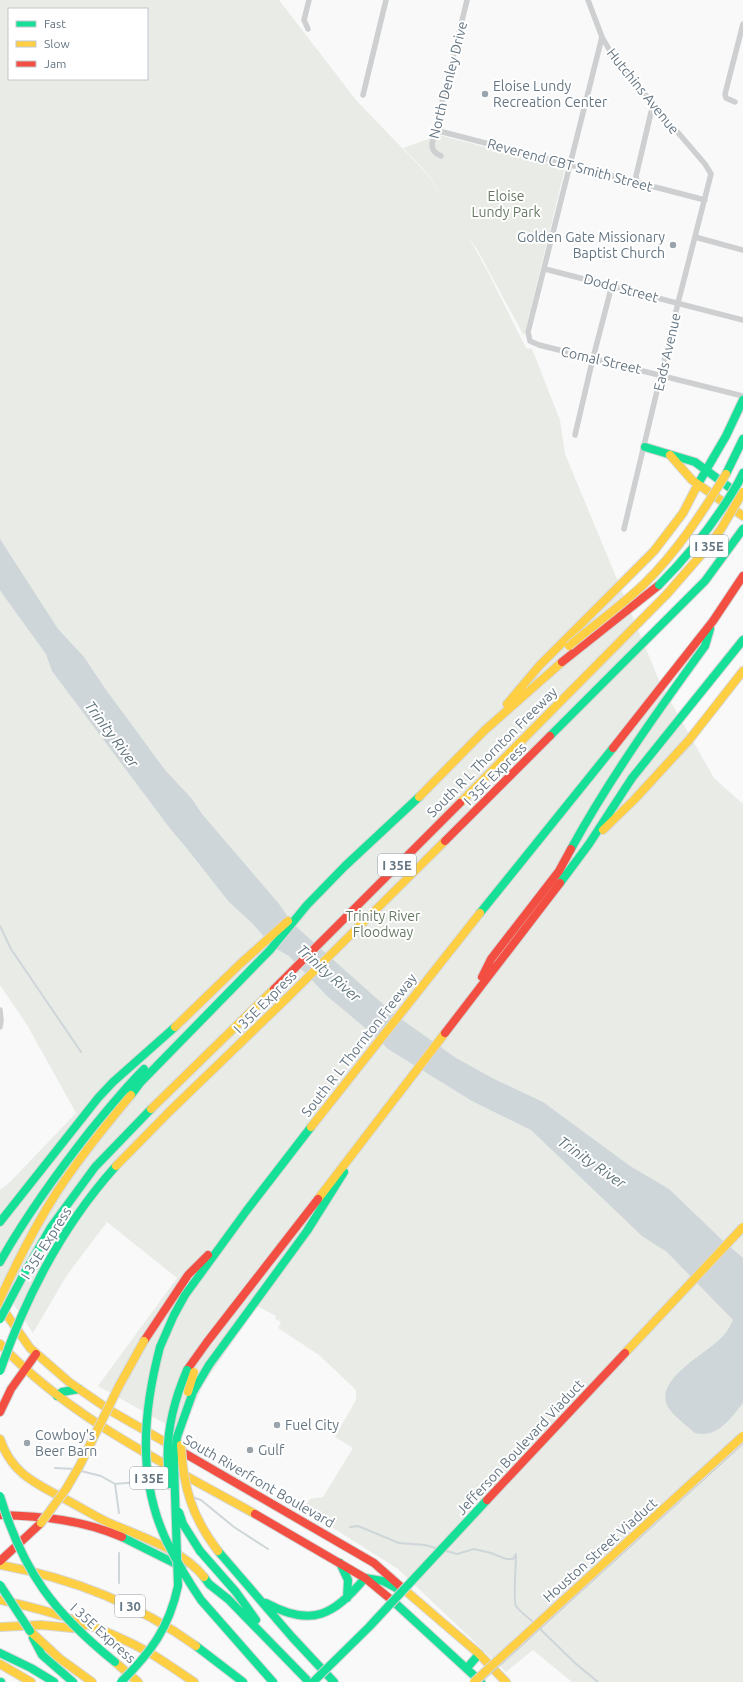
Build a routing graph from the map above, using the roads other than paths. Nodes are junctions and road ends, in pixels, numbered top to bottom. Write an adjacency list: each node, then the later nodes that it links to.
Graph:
1 (309, 0): 6 (street)
2 (386, 0): 8 (street)
3 (467, 0): 11 (street, North Denley Drive)
4 (588, 0): 7 (street, Hutchins Avenue)
5 (743, 24): 9 (street)
6 (308, 29)
7 (602, 38): 10 (street, Hutchins Avenue); 13 (street)
8 (362, 95)
9 (736, 102)
10 (653, 104): 14 (street, Hutchins Avenue); 15 (street)
11 (435, 130): 12 (street, North Denley Drive); 13 (street, Reverend CBT Smith Street)
12 (441, 156)
13 (570, 164): 15 (street, Reverend CBT Smith Street); 19 (street)
14 (711, 174): 16 (street, Eads Avenue)
15 (637, 182): 16 (street, Reverend CBT Smith Street)
16 (705, 200): 17 (street, Eads Avenue)
17 (695, 237): 18 (street); 21 (street, Eads Avenue)
18 (743, 250)
19 (545, 269): 20 (street, Dodd Street); 23 (street, Comal Street)
20 (612, 285): 21 (street, Dodd Street); 23 (street)
21 (678, 304): 22 (street, Dodd Street); 24 (street, Eads Avenue)
22 (743, 320)
23 (593, 358): 24 (street, Comal Street); 27 (street)
24 (662, 374): 25 (street, Comal Street); 29 (street, Eads Avenue)
25 (743, 396)
26 (743, 400): 31 (main road)
27 (575, 435)
28 (743, 439): 43 (main road, bridge)
29 (645, 447): 30 (main road); 37 (street, Eads Avenue)
30 (670, 456): 31 (main road); 33 (main road)
31 (706, 470): 33 (main road); 35 (main road)
32 (743, 473): 44 (main road, bridge)
33 (698, 484): 36 (main road); 43 (main road)
34 (743, 492): 58 (main road, South R L Thornton Freeway / I 35E, bridge)
35 (743, 497)
36 (743, 516)
37 (624, 529)
38 (743, 529): 63 (main road, I 35E Express, bridge)
39 (743, 577): 40 (main road, South R L Thornton Freeway / I 35E)
40 (713, 621): 48 (main road); 54 (main road, South R L Thornton Freeway / I 35E)
41 (743, 640): 45 (main road)
42 (743, 671): 45 (main road)
43 (518, 690): 44 (main road)
44 (485, 730): 46 (main road)
45 (589, 844): 48 (main road)
46 (307, 905): 47 (main road); 52 (main road)
47 (217, 1003): 55 (main road); 56 (main road)
48 (464, 1008): 51 (main road)
49 (0, 1010): 50 (street)
50 (0, 1027)
51 (357, 1150): 60 (main road); 95 (main road, bridge)
52 (0, 1222)
53 (743, 1227): 101 (main road, Jefferson Boulevard Viaduct, bridge)
54 (233, 1229): 73 (main road, bridge); 99 (main road, I 35E, bridge)
55 (0, 1262)
56 (0, 1299)
57 (0, 1305): 61 (main road, South Riverfront Boulevard)
58 (0, 1320)
59 (0, 1344): 62 (main road)
60 (202, 1346): 79 (main road, bridge); 86 (main road, bridge)
61 (36, 1354): 62 (main road); 64 (main road, South Riverfront Boulevard)
62 (26, 1370): 65 (main road); 66 (main road)
63 (0, 1371)
64 (79, 1389): 65 (main road); 70 (main road, South Riverfront Boulevard)
65 (57, 1396): 67 (main road)
66 (0, 1412)
67 (113, 1433): 70 (main road); 74 (main road)
68 (743, 1436): 103 (main road, Houston Street Viaduct, bridge)
69 (0, 1439): 77 (main road)
70 (189, 1455): 82 (main road, South Riverfront Boulevard)
71 (0, 1496): 96 (main road, I 35E Express, bridge)
72 (0, 1515): 77 (main road)
73 (0, 1561)
74 (340, 1563): 76 (main road); 80 (main road)
75 (0, 1565): 98 (main road, I 30)
76 (365, 1578): 80 (main road); 82 (main road); 90 (main road)
77 (204, 1579): 86 (main road)
78 (0, 1585): 84 (main road, bridge)
79 (259, 1599): 80 (main road); 102 (main road)
80 (347, 1599)
81 (0, 1600): 85 (main road, I 30)
82 (417, 1602): 88 (main road, South Riverfront Boulevard)
83 (0, 1627): 85 (main road)
84 (30, 1631): 93 (main road); 94 (main road)
85 (114, 1635): 97 (main road, I 30)
86 (279, 1650): 100 (main road)
87 (0, 1653): 92 (main road)
88 (479, 1654): 90 (main road); 105 (main road, South Riverfront Boulevard)
89 (0, 1664): 91 (main road)
90 (467, 1668): 104 (main road)
91 (32, 1682)
92 (54, 1682)
93 (73, 1682)
94 (92, 1682)
95 (121, 1682)
96 (138, 1682)
97 (194, 1682)
98 (243, 1682)
99 (273, 1682)
100 (309, 1682)
101 (313, 1682)
102 (334, 1682)
103 (474, 1682)
104 (481, 1682)
105 (506, 1682)

